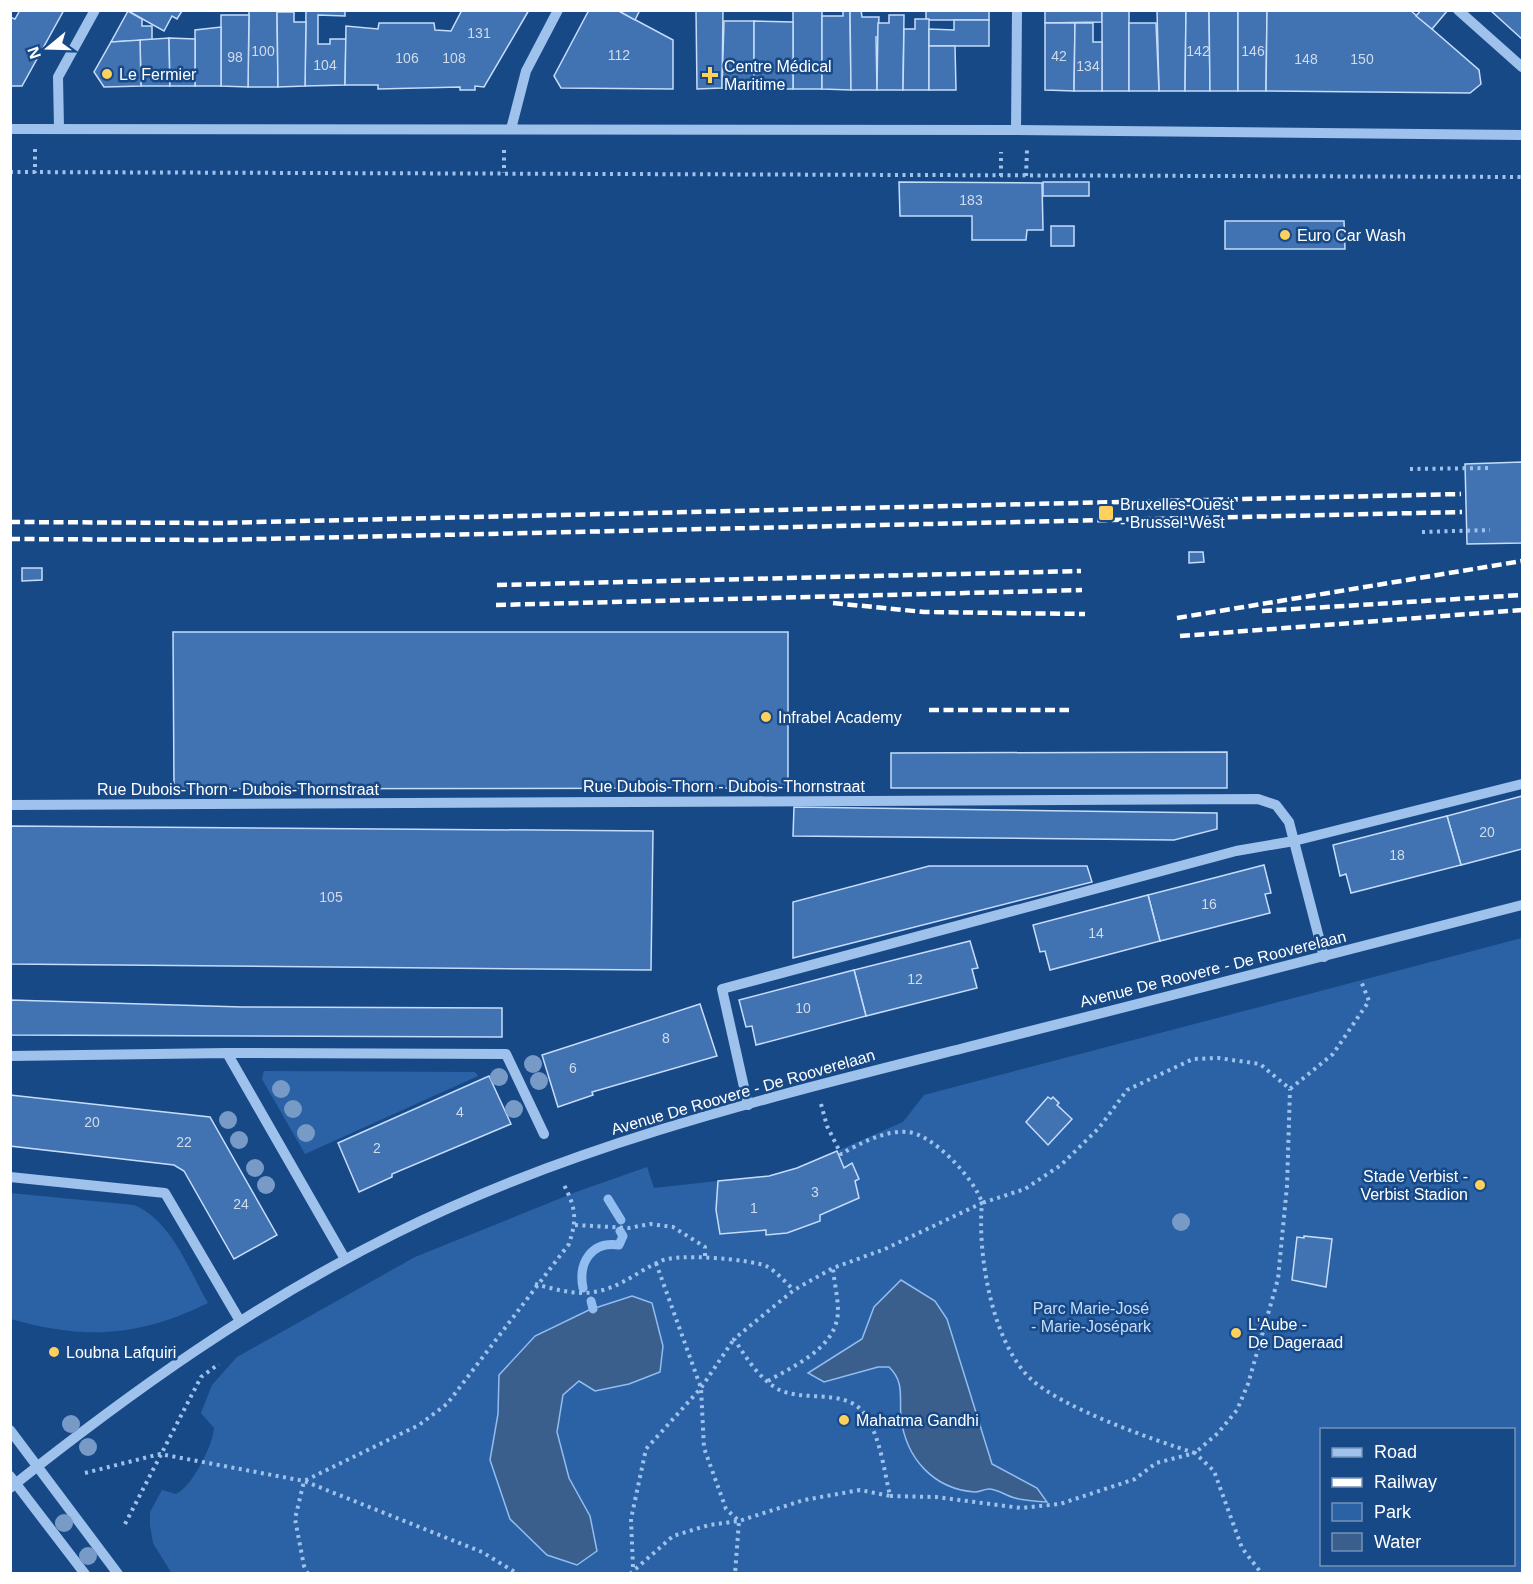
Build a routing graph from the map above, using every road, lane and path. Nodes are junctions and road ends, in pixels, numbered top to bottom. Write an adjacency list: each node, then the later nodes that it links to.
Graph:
1 (95, 10): 6 (street)
2 (558, 10): 8 (street)
3 (1017, 10): 9 (street)
4 (1458, 10): 5 (street)
5 (1522, 67)
6 (59, 128): 7 (street); 8 (street)
7 (10, 129)
8 (511, 129): 9 (street)
9 (1016, 130): 10 (street)
10 (1522, 135)
11 (10, 172): 12 (path)
12 (1522, 177)
13 (1490, 468): 14 (path)
14 (1410, 469)
15 (1490, 530): 16 (path)
16 (1422, 532)
17 (1522, 784): 19 (street)
18 (10, 805): 19 (street, Rue Dubois-Thorn - Dubois-Thornstraat)
19 (1294, 841): 21 (street, Rue Dubois-Thorn - Dubois-Thornstraat); 27 (street)
20 (1522, 905): 21 (street, Avenue De Roovere - De Rooverelaan)
21 (1324, 957): 25 (street, Avenue De Roovere - De Rooverelaan)
22 (1361, 981): 26 (path)
23 (227, 1053): 24 (street); 28 (street); 34 (street)
24 (10, 1056)
25 (818, 1086): 27 (street, Avenue De Roovere - De Rooverelaan); 31 (path)
26 (1290, 1089): 31 (path); 45 (path)
27 (748, 1105): 34 (street, Avenue De Roovere - De Rooverelaan)
28 (544, 1134)
29 (10, 1178): 39 (street)
30 (564, 1185): 32 (path)
31 (982, 1203): 36 (path); 45 (path)
32 (575, 1225): 33 (path); 37 (path)
33 (705, 1258): 35 (path); 38 (path)
34 (345, 1259): 39 (street, Avenue De Roovere - De Rooverelaan)
35 (656, 1263): 37 (path); 43 (path)
36 (833, 1268): 38 (path); 42 (path)
37 (535, 1284): 49 (path)
38 (794, 1290): 40 (path)
39 (240, 1321): 47 (street, Avenue De Roovere - De Rooverelaan)
40 (734, 1339): 42 (path); 43 (path)
41 (225, 1359): 46 (path)
42 (768, 1382): 51 (path)
43 (700, 1388): 52 (path); 54 (path)
44 (10, 1431): 47 (street)
45 (1195, 1453): 51 (path); 61 (path)
46 (160, 1454): 48 (path); 49 (path); 53 (path)
47 (38, 1466): 50 (street, Avenue De Roovere - De Rooverelaan); 56 (street)
48 (85, 1473)
49 (304, 1481): 57 (path); 58 (path)
50 (12, 1482): 55 (street)
51 (890, 1496): 52 (path)
52 (739, 1521): 54 (path); 60 (path)
53 (125, 1524)
54 (633, 1568): 59 (path)
55 (85, 1574)
56 (118, 1574)
57 (308, 1574)
58 (518, 1574)
59 (630, 1574)
60 (735, 1574)
61 (1262, 1574)

